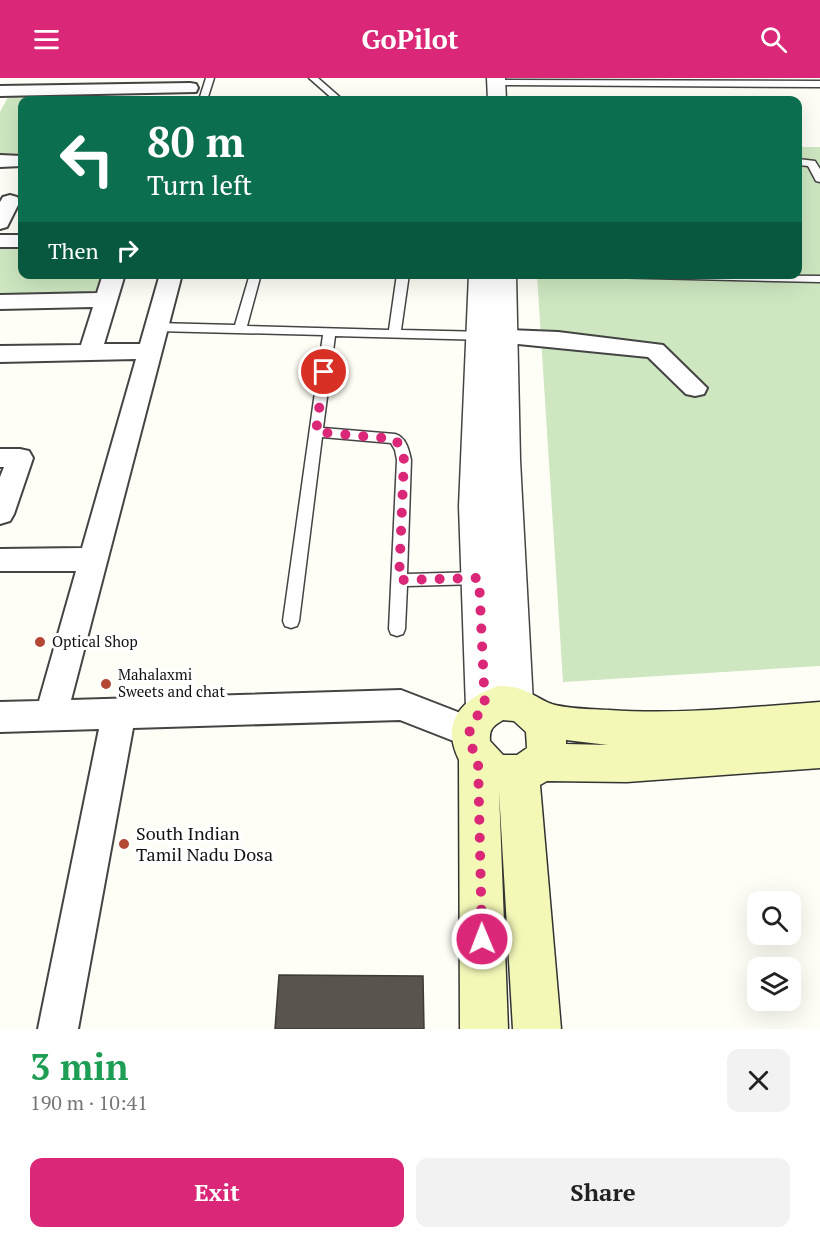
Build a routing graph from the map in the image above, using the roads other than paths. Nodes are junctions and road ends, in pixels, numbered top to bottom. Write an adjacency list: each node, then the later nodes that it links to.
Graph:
1 (7, 78): 7 (street)
2 (210, 78): 10 (lane)
3 (313, 78): 11 (lane)
4 (820, 84): 5 (lane)
5 (493, 85)
6 (190, 88): 9 (street)
7 (0, 91): 8 (street)
8 (109, 95): 9 (street)
9 (168, 95)
10 (204, 96)
11 (334, 96)
12 (0, 161): 13 (street)
13 (18, 161)
14 (802, 162): 15 (lane)
15 (820, 179)
16 (11, 201): 17 (street)
17 (0, 224)
18 (0, 241): 19 (street)
19 (18, 241)
20 (112, 279): 28 (street)
21 (170, 279): 34 (street)
22 (255, 279): 30 (lane)
23 (402, 279): 32 (lane)
24 (482, 279): 33 (street)
25 (503, 279): 33 (street)
26 (802, 279): 27 (lane)
27 (820, 279)
28 (106, 300): 29 (street); 35 (street)
29 (0, 302)
30 (240, 330): 31 (lane); 34 (lane)
31 (329, 332): 32 (lane); 38 (lane)
32 (394, 334): 33 (lane)
33 (492, 336): 37 (street); 40 (street)
34 (153, 339): 35 (street); 42 (street)
35 (90, 352): 36 (street)
36 (0, 354)
37 (694, 388)
38 (316, 432): 45 (lane); 46 (lane)
39 (0, 458): 41 (street)
40 (491, 459): 44 (street); 52 (street)
41 (0, 514)
42 (93, 559): 43 (street); 49 (street)
43 (0, 560)
44 (479, 578): 45 (lane); 52 (street)
45 (399, 580): 47 (lane)
46 (291, 621)
47 (397, 629)
48 (119, 714): 49 (street); 52 (street); 55 (street)
49 (51, 715): 50 (street)
50 (0, 717)
51 (820, 719): 52 (main road)
52 (497, 724): 54 (main road); 54 (main road); 56 (main road)
53 (820, 750): 54 (main road)
54 (529, 768): 57 (main road)
55 (58, 1029)
56 (484, 1029)
57 (537, 1029)

